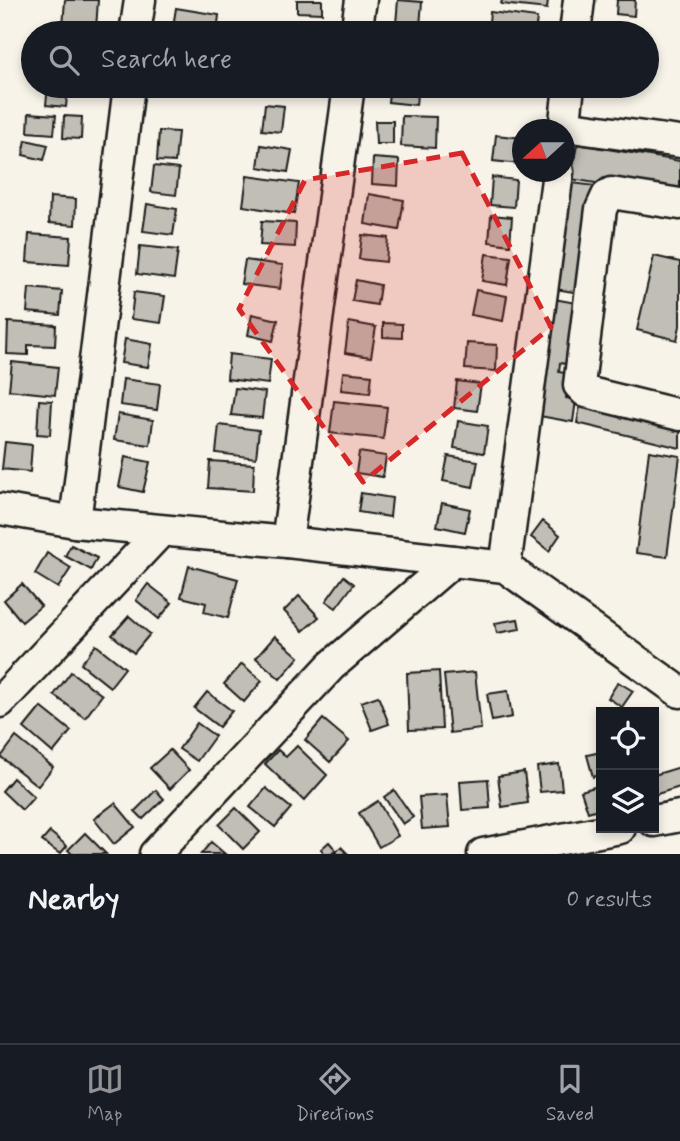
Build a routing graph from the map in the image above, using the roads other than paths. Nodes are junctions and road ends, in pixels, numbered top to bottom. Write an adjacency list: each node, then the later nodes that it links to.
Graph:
1 (139, 0): 4 (street)
2 (360, 0): 5 (street)
3 (579, 0): 6 (street)
4 (136, 21)
5 (357, 21)
6 (576, 21)
7 (128, 98): 19 (street)
8 (347, 98): 21 (street)
9 (568, 98): 10 (street)
10 (565, 119)
11 (575, 129): 12 (street)
12 (680, 142)
13 (557, 182): 15 (street)
14 (680, 204): 16 (street)
15 (542, 290): 16 (street); 23 (street)
16 (590, 298): 17 (street)
17 (680, 415)
18 (0, 509): 19 (street)
19 (75, 522): 20 (street)
20 (160, 531): 21 (street); 25 (street)
21 (286, 542): 22 (street)
22 (453, 561): 23 (street); 29 (street)
23 (505, 567): 24 (street)
24 (680, 692)
25 (0, 702)
26 (680, 816): 27 (street)
27 (659, 820)
28 (596, 833): 30 (street)
29 (155, 854)
30 (483, 854)

